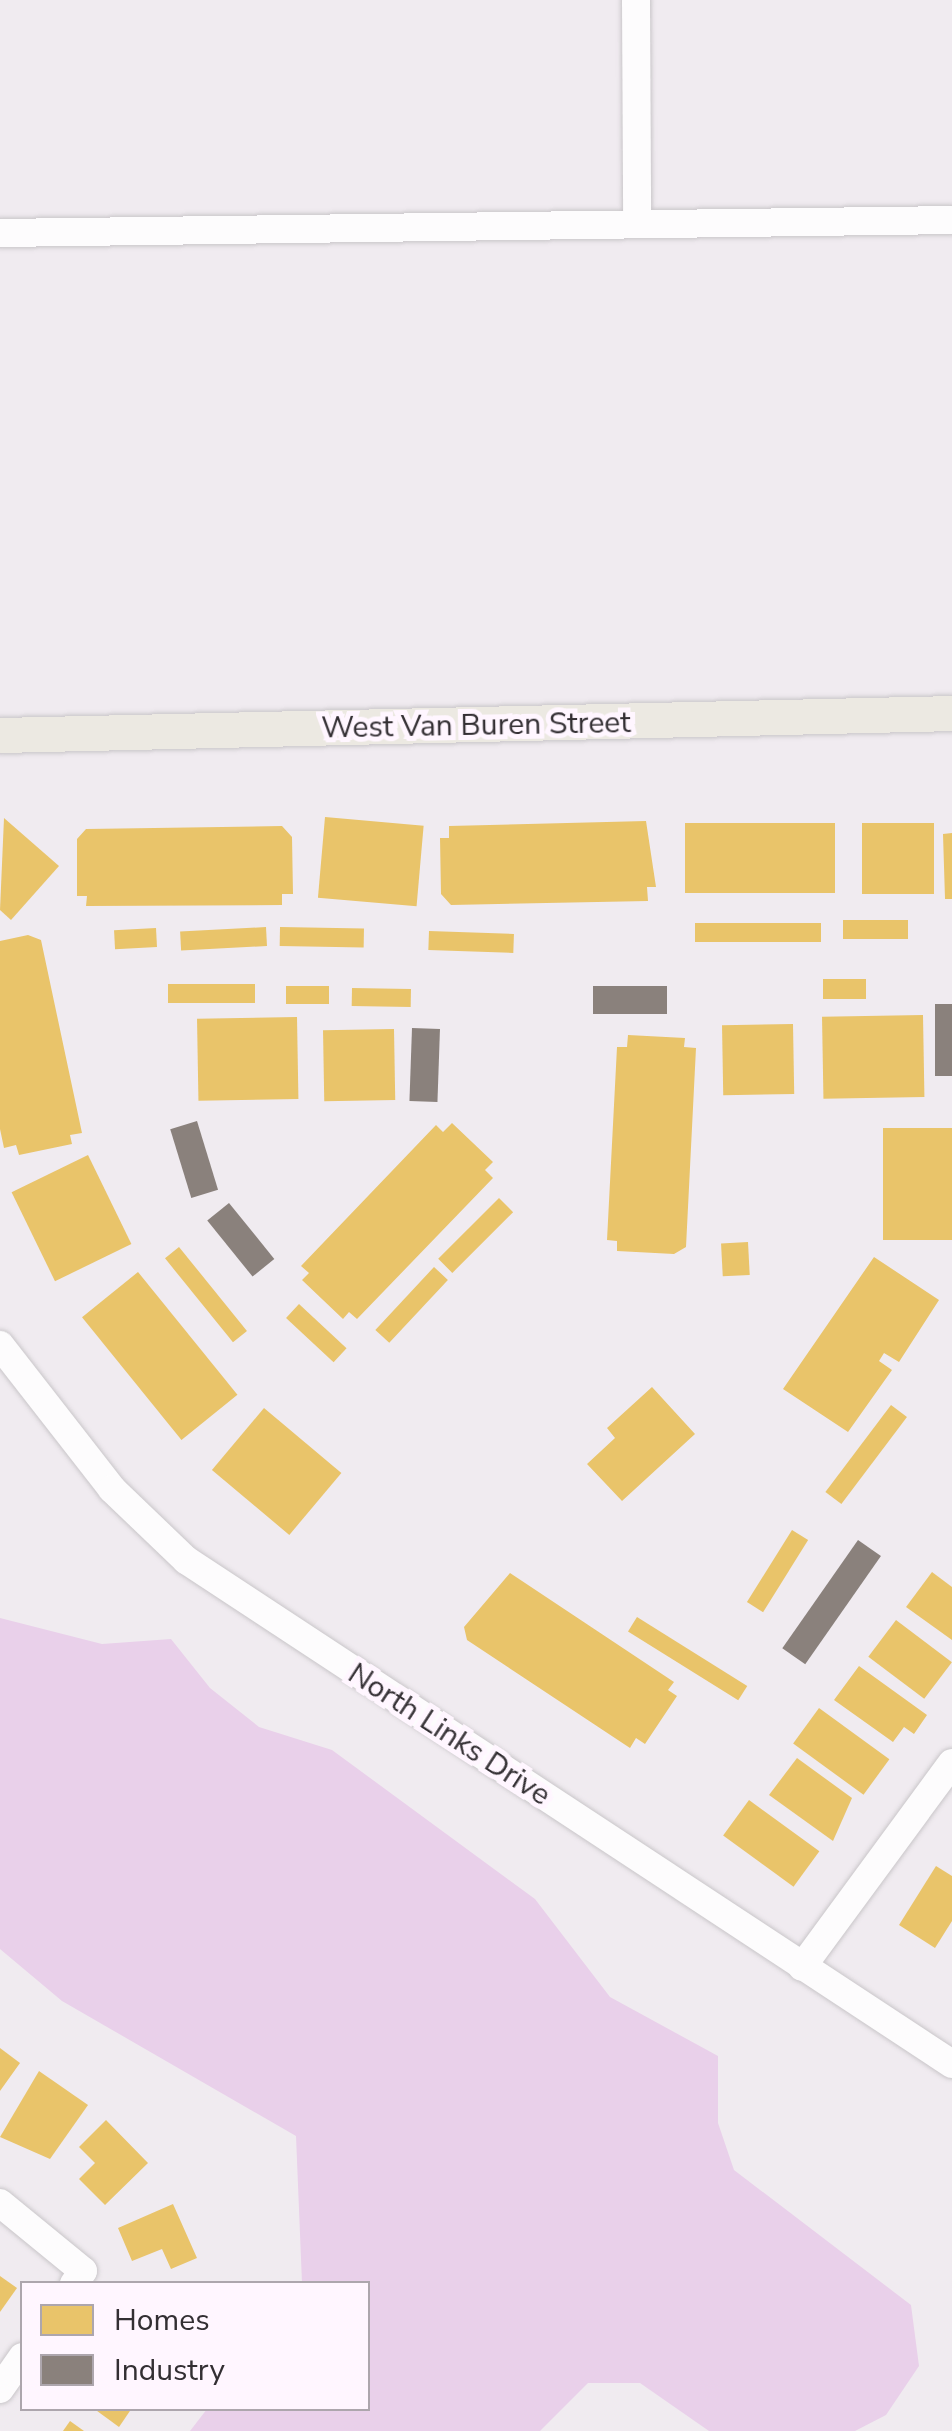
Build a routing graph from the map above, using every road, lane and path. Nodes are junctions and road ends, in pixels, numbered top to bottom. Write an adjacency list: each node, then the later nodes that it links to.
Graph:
1 (636, 0): 3 (street)
2 (952, 220): 3 (street)
3 (637, 222): 4 (street)
4 (0, 234)
5 (952, 713): 6 (main road, West Van Buren Street)
6 (0, 735)
7 (0, 1345): 9 (street, North Links Drive)
8 (948, 1777): 9 (street)
9 (802, 1967): 10 (street, North Links Drive)
10 (952, 2064)
11 (0, 2202): 12 (street)
12 (78, 2277)
13 (20, 2359): 14 (street)
14 (0, 2389)

